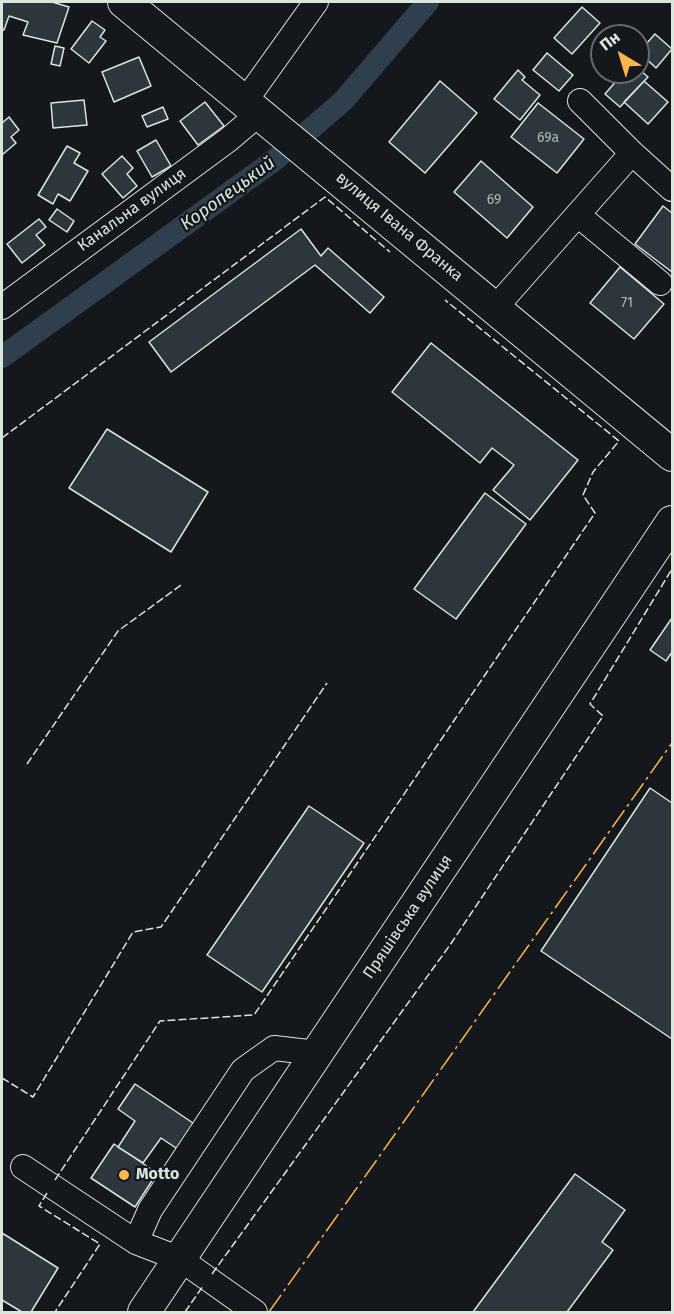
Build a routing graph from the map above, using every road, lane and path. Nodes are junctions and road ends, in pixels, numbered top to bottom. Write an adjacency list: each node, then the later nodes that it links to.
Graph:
1 (124, 2): 4 (main road, вулиця Івана Франка)
2 (316, 2): 4 (street, Канальна вулиця)
3 (580, 101): 5 (street)
4 (261, 112): 9 (street, Канальна вулиця); 10 (main road, вулиця Івана Франка)
5 (632, 153): 6 (street); 7 (street)
6 (672, 189)
7 (578, 216): 8 (street); 10 (street)
8 (660, 283)
9 (2, 307)
10 (495, 308): 11 (main road, вулиця Івана Франка)
11 (672, 455)
12 (672, 522): 13 (main road, Пряшівська вулиця)
13 (317, 1053): 15 (street); 16 (main road, Пряшівська вулиця)
14 (23, 1167): 15 (street)
15 (136, 1242): 16 (street)
16 (180, 1259): 17 (main road, Пряшівська вулиця); 18 (street)
17 (144, 1312)
18 (255, 1312)

